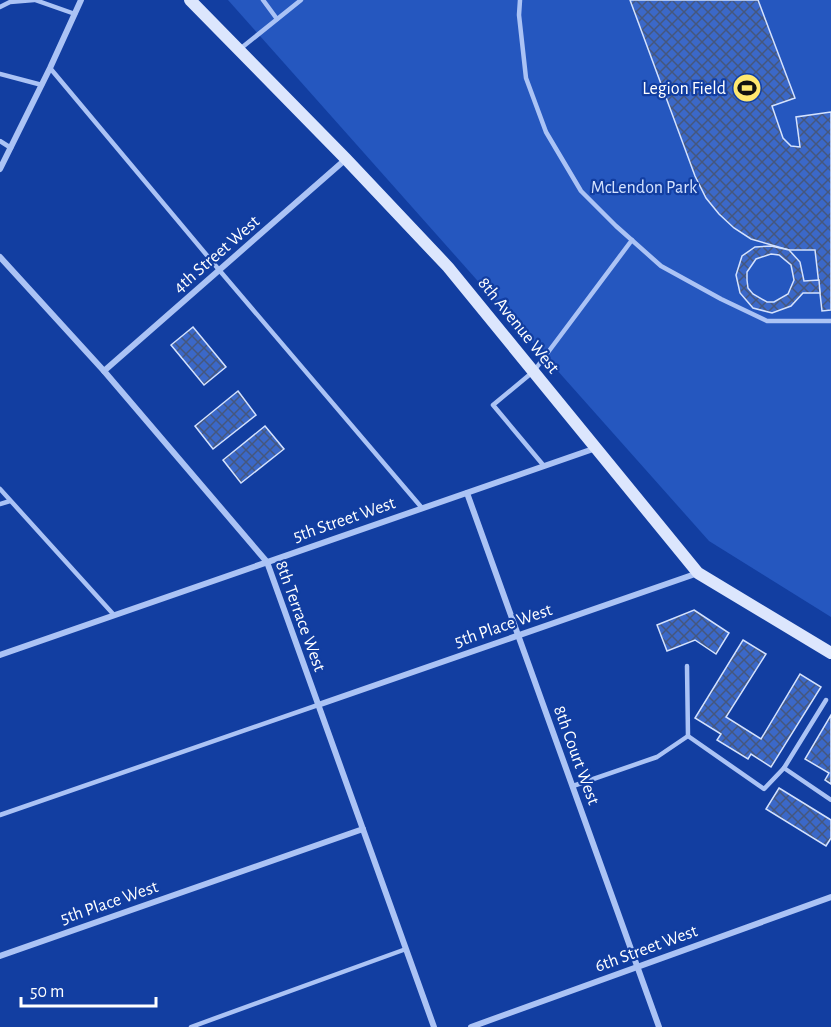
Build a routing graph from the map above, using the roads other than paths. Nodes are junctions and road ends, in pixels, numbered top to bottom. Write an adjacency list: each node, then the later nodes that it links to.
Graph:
1 (35, 0): 7 (lane); 9 (lane)
2 (81, 0): 9 (street)
3 (190, 0): 11 (main road, 8th Avenue West)
4 (263, 0): 10 (lane)
5 (301, 0): 10 (lane)
6 (520, 0): 19 (lane)
7 (10, 1): 8 (lane)
8 (0, 7)
9 (75, 14): 12 (street)
10 (277, 19): 11 (lane)
11 (239, 49): 17 (main road, 8th Avenue West)
12 (50, 68): 14 (street); 21 (lane)
13 (0, 74): 14 (lane)
14 (42, 85): 16 (street)
15 (0, 141): 16 (lane)
16 (11, 148): 18 (street)
17 (346, 159): 21 (street, 4th Street West); 24 (main road, 8th Avenue West)
18 (0, 169)
19 (632, 240): 22 (lane); 24 (lane)
20 (0, 257): 23 (street, 8th Terrace West)
21 (220, 271): 23 (street, 4th Street West); 31 (lane)
22 (831, 321)
23 (104, 370): 32 (street, 8th Terrace West)
24 (534, 371): 25 (main road, 8th Avenue West); 26 (lane)
25 (597, 448): 26 (street, 5th Street West); 33 (main road, 8th Avenue West)
26 (544, 466): 28 (street, 5th Street West)
27 (0, 489): 29 (lane)
28 (467, 493): 31 (street, 5th Street West); 35 (street, 8th Court West)
29 (10, 501): 30 (lane); 34 (lane)
30 (0, 504)
31 (422, 508): 32 (street, 5th Street West)
32 (267, 562): 34 (street, 5th Street West); 40 (street, 8th Terrace West)
33 (698, 573): 35 (street, 5th Place West); 36 (main road, 8th Avenue West)
34 (114, 615): 37 (street, 5th Street West)
35 (519, 635): 40 (street, 5th Place West); 43 (street, 8th Court West)
36 (831, 653)
37 (0, 655)
38 (687, 666): 41 (lane)
39 (826, 700): 42 (lane)
40 (318, 705): 45 (lane); 46 (street, 8th Terrace West)
41 (688, 736): 42 (lane); 43 (lane)
42 (784, 768): 44 (lane)
43 (573, 786): 50 (street, 8th Court West)
44 (831, 800)
45 (0, 815)
46 (363, 829): 48 (street, 8th Terrace West); 49 (street, 5th Place West)
47 (831, 897): 50 (street, 6th Street West)
48 (406, 949): 51 (lane); 52 (street, 8th Terrace West)
49 (0, 956)
50 (638, 967): 53 (street, 6th Street West); 54 (street, 8th Court West)
51 (191, 1027)
52 (434, 1027)
53 (471, 1027)
54 (659, 1027)

